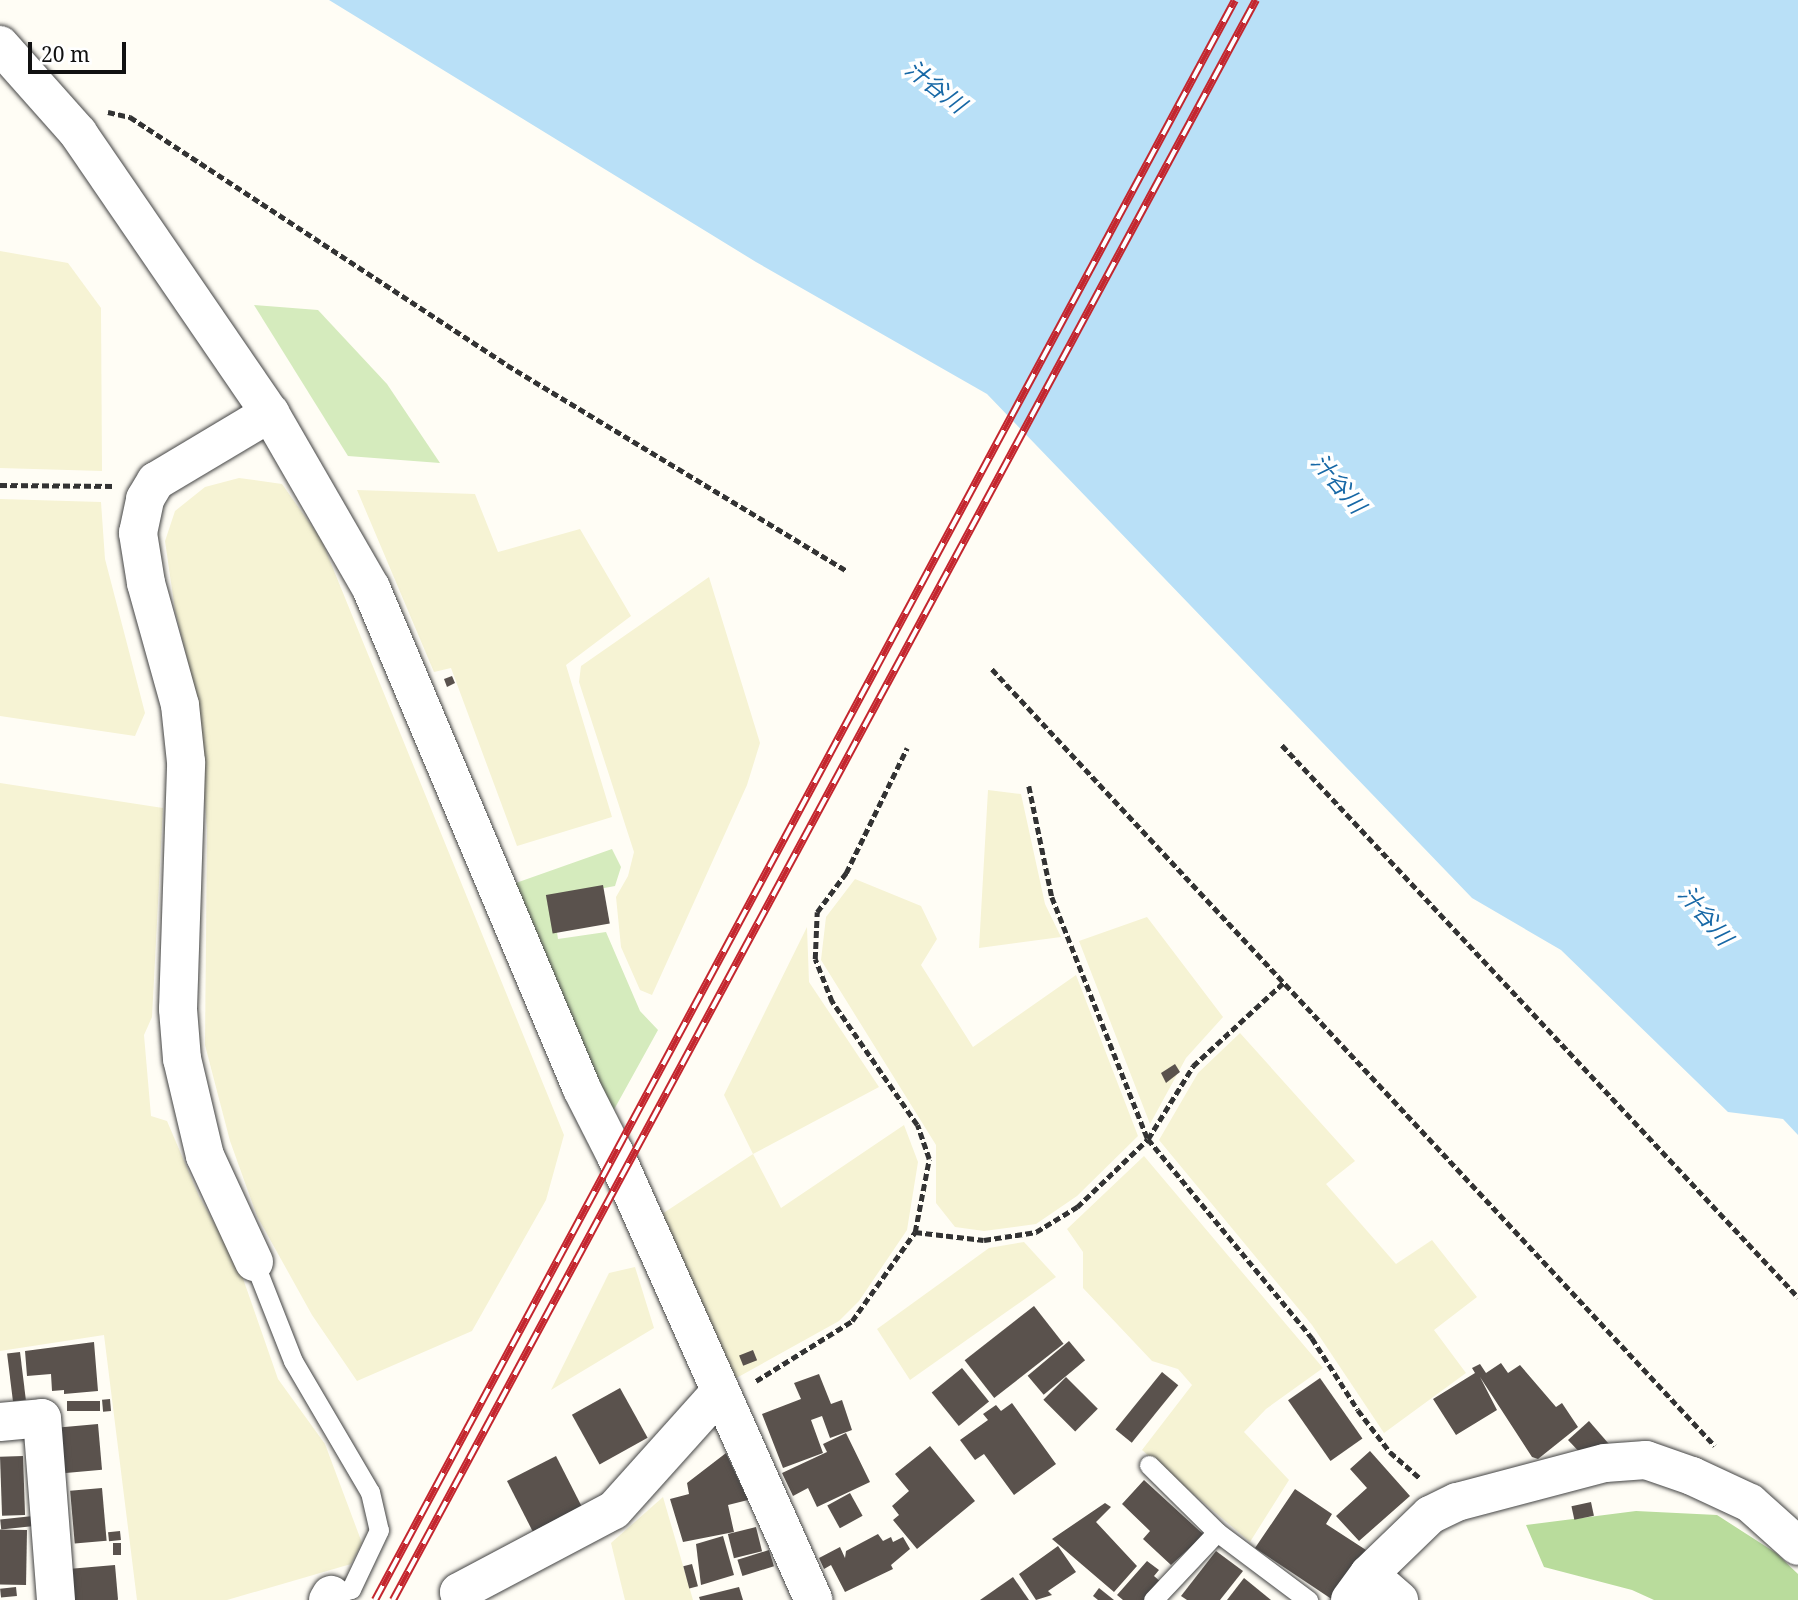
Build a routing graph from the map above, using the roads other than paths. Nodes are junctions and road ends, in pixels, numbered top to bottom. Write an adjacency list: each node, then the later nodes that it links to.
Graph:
1 (0, 45): 2 (street)
2 (270, 413): 3 (street); 4 (street)
3 (254, 1262): 10 (lane)
4 (719, 1393): 12 (street); 13 (street)
5 (0, 1422): 11 (street)
6 (1149, 1465): 7 (lane)
7 (1217, 1532): 14 (lane); 15 (lane)
8 (1798, 1546): 9 (street)
9 (1360, 1587): 16 (street)
10 (329, 1598)
11 (56, 1600)
12 (461, 1600)
13 (814, 1600)
14 (1153, 1600)
15 (1308, 1600)
16 (1399, 1600)

